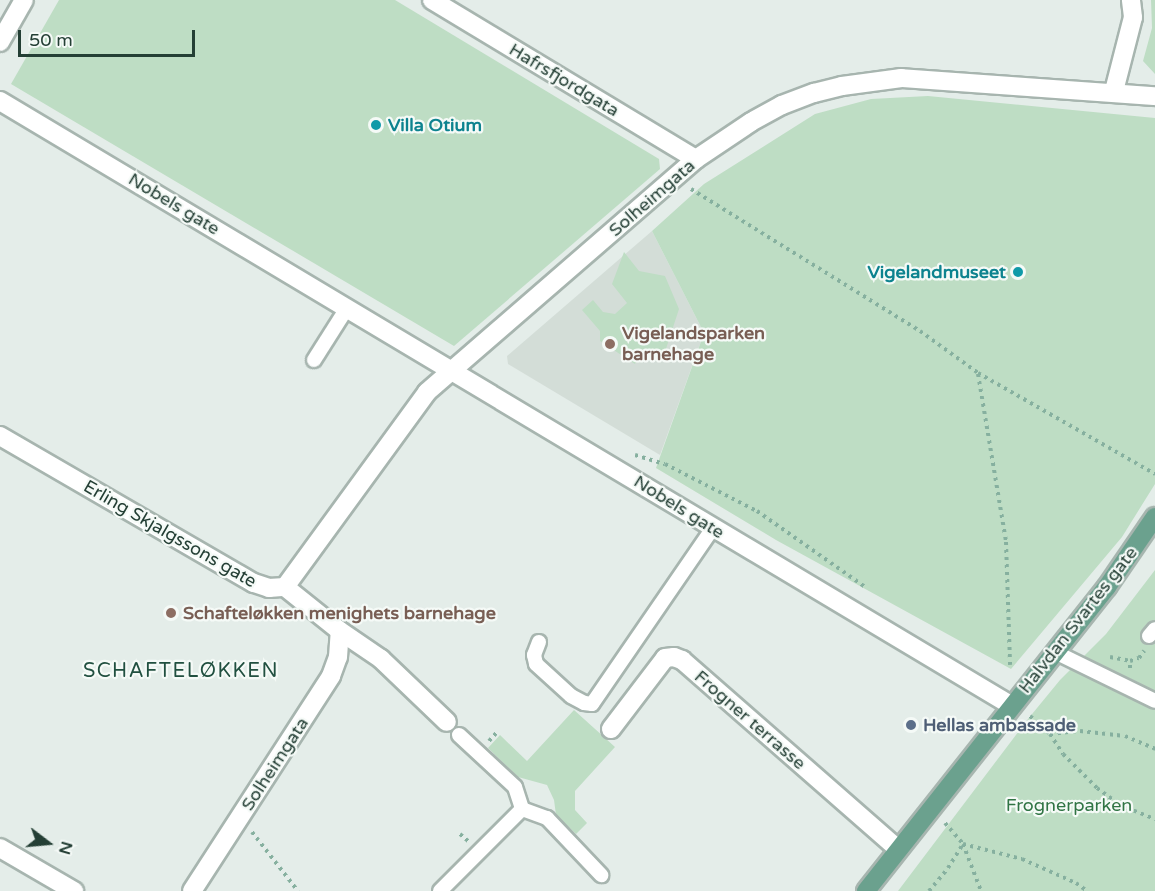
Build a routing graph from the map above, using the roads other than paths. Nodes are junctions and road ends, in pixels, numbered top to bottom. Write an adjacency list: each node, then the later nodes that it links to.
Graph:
1 (24, 0): 4 (street)
2 (432, 0): 8 (street, Hafrsfjordgata)
3 (1131, 0): 5 (street)
4 (0, 42)
5 (1114, 92): 6 (street, Solheimgata); 8 (street, Solheimgata)
6 (1155, 96)
7 (0, 101): 9 (street, Nobels gate)
8 (696, 159): 11 (street, Solheimgata)
9 (347, 308): 10 (lane); 11 (street, Nobels gate)
10 (314, 360)
11 (453, 370): 14 (street, Nobels gate); 15 (street, Solheimgata)
12 (0, 436): 15 (street, Erling Skjalgssons gate)
13 (1155, 517): 18 (main road, Halvdan Svartes gate)
14 (713, 528): 17 (lane); 20 (street, Nobels gate)
15 (285, 587): 16 (street)
16 (340, 631): 21 (street); 28 (street, Solheimgata)
17 (538, 642)
18 (1055, 652): 19 (lane); 20 (main road, Halvdan Svartes gate)
19 (1155, 701)
20 (1019, 710): 25 (main road, Halvdan Svartes gate)
21 (453, 728): 23 (lane)
22 (611, 729): 25 (street, Frogner terrasse)
23 (522, 809): 26 (lane); 29 (lane)
24 (0, 848): 27 (street)
25 (898, 849): 30 (main road, Halvdan Svartes gate)
26 (602, 875)
27 (74, 891)
28 (192, 891)
29 (440, 891)
30 (866, 891)

